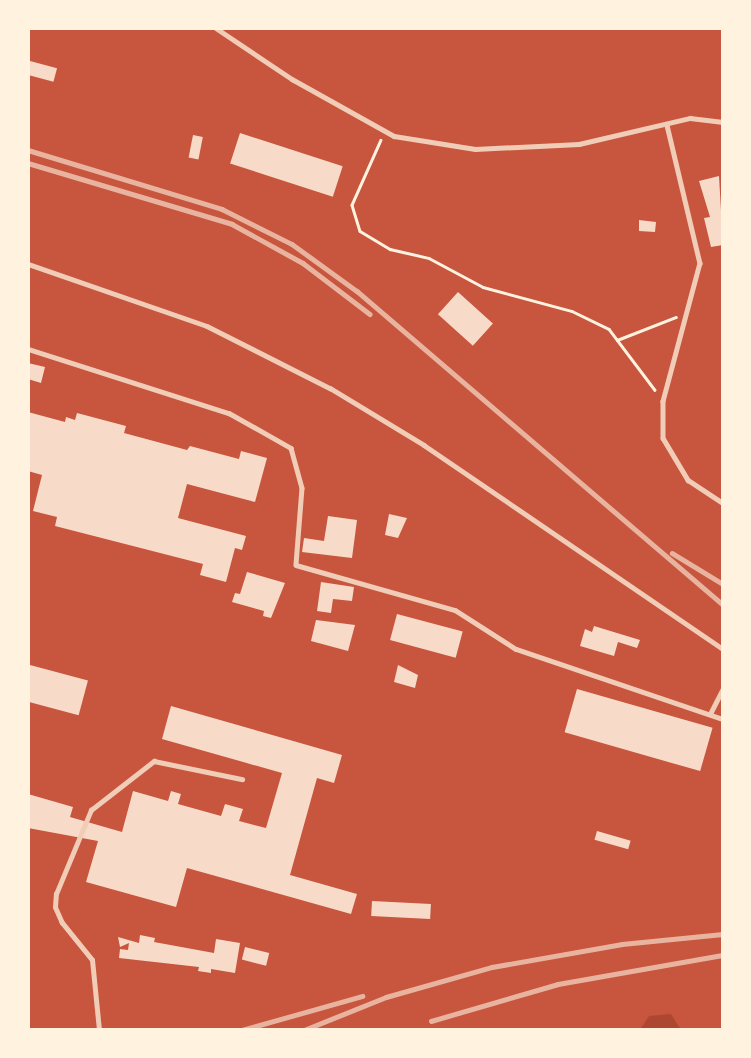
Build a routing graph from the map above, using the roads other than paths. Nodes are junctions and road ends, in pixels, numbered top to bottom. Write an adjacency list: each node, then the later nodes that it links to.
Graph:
1 (216, 28): 3 (lane)
2 (723, 122): 3 (lane)
3 (667, 125): 6 (lane)
4 (28, 264): 7 (lane)
5 (28, 349): 9 (lane)
6 (723, 503)
7 (723, 649)
8 (723, 688): 9 (lane)
9 (710, 712): 10 (lane)
10 (723, 719)
11 (242, 779): 12 (lane)
12 (99, 1030)

